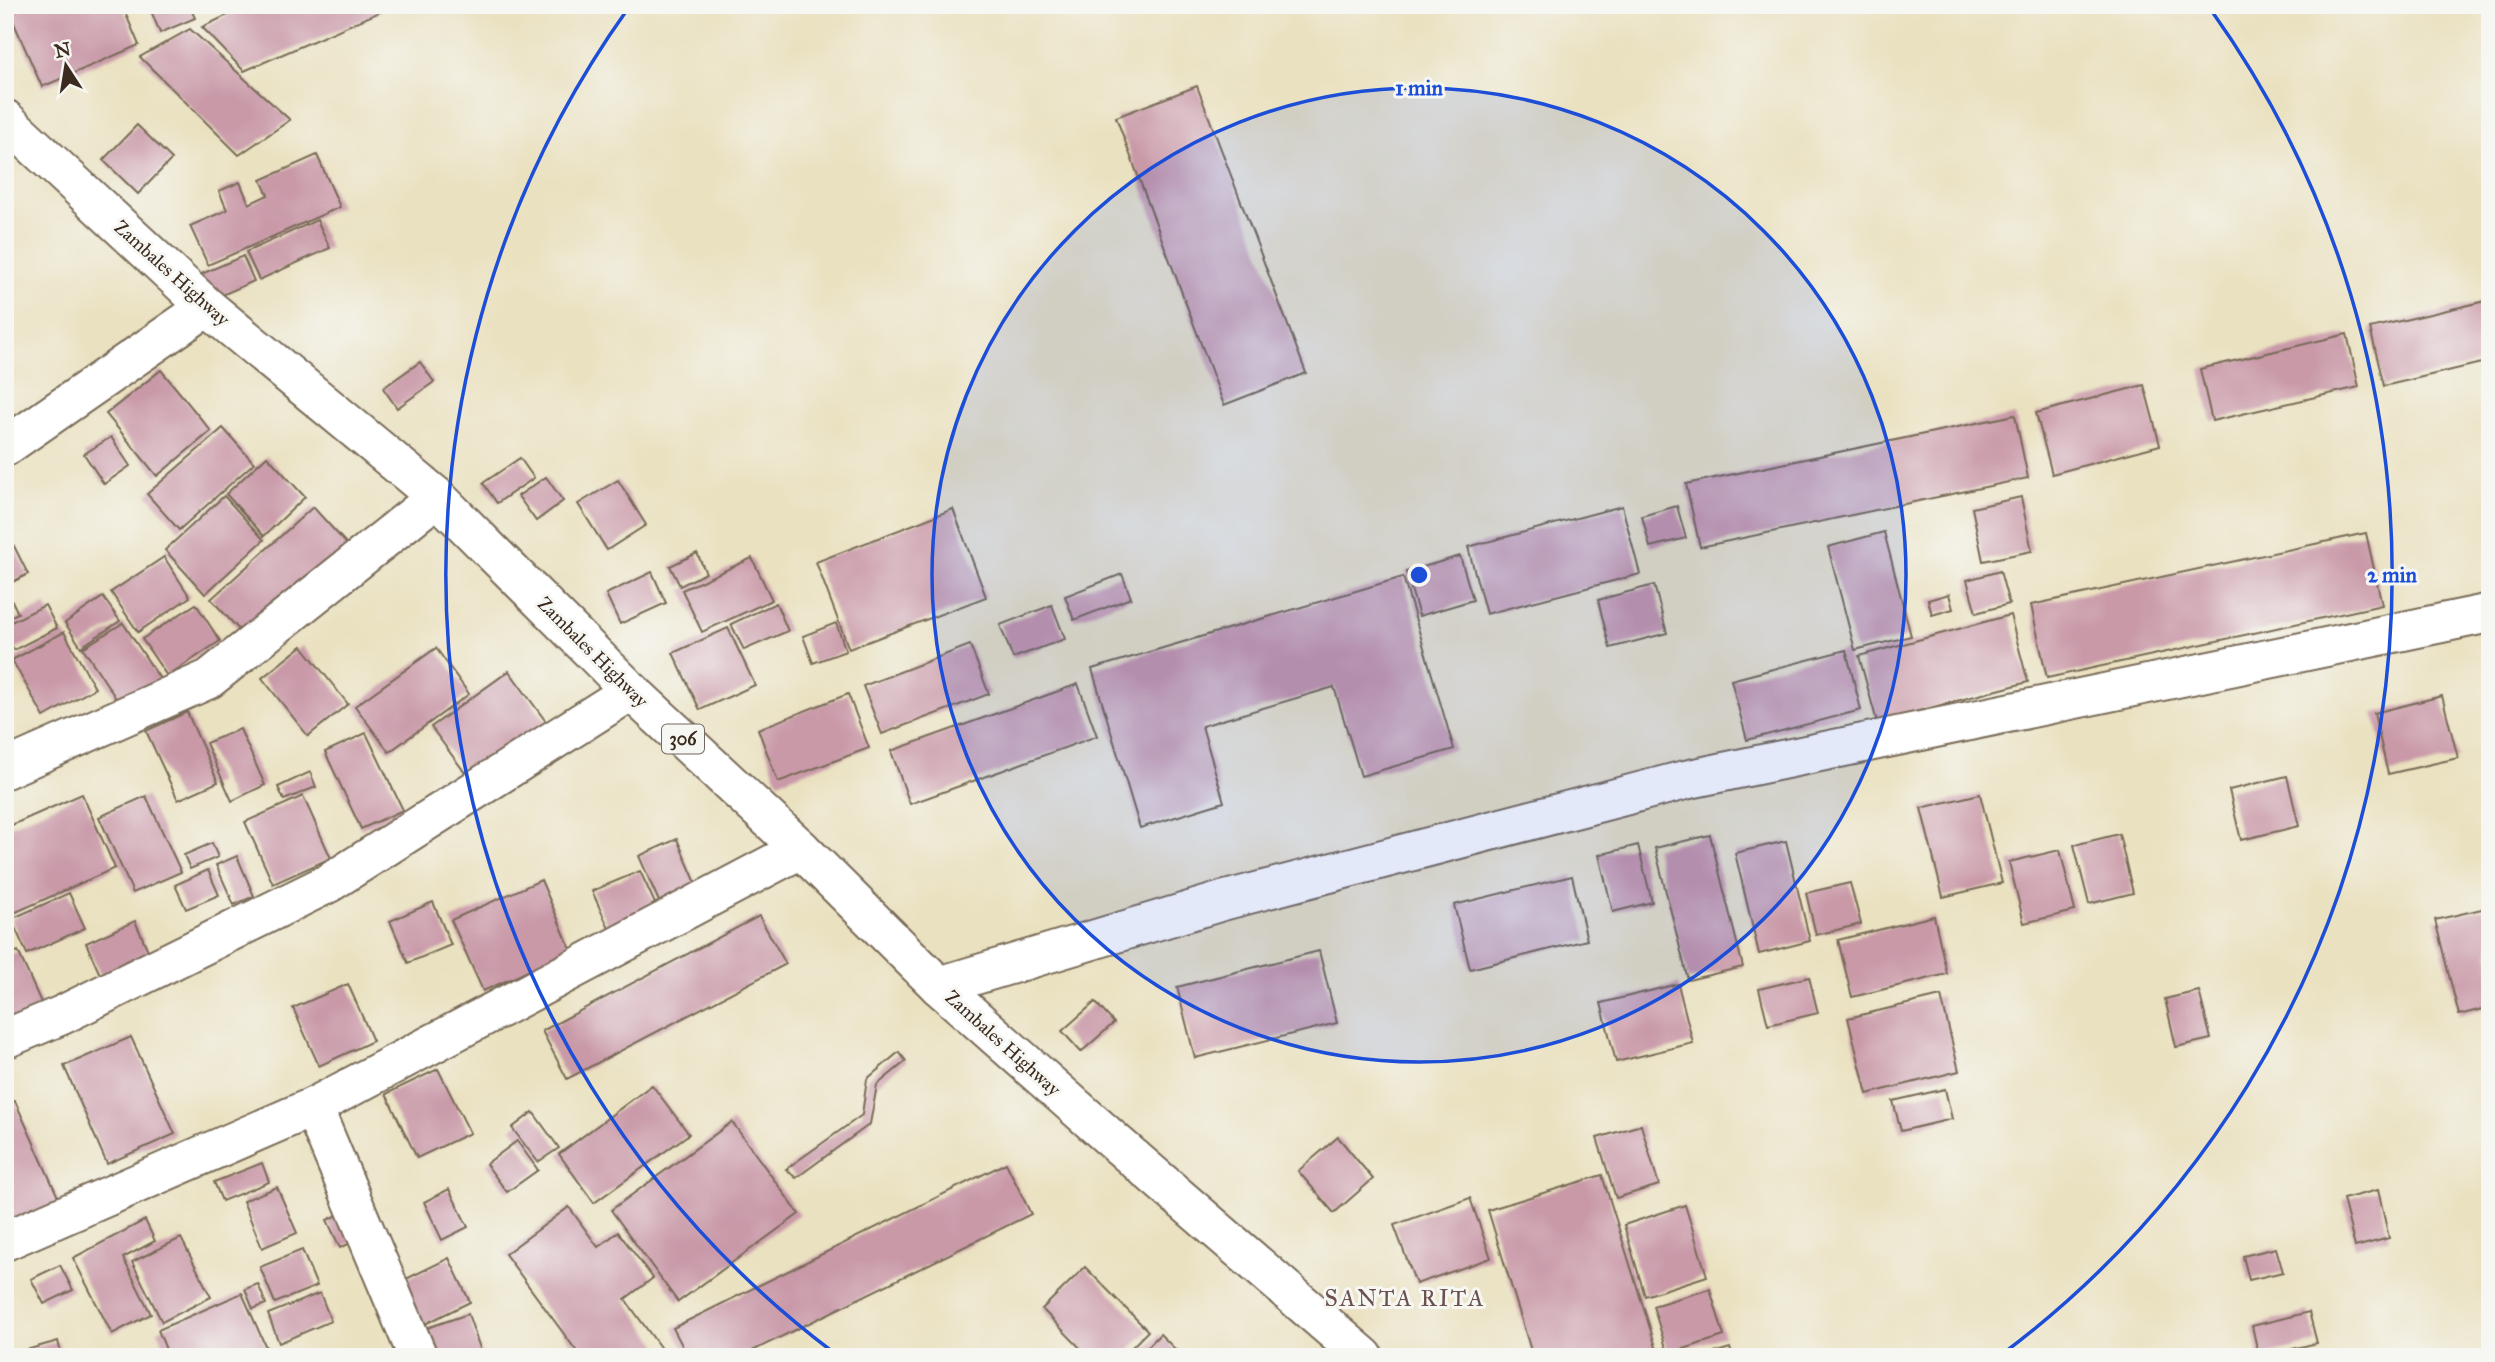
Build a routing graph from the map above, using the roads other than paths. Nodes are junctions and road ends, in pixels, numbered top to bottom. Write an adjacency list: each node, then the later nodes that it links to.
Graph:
1 (5, 119): 2 (street, Zambales Highway / 306)
2 (207, 307): 3 (street); 4 (street, Zambales Highway / 306)
3 (5, 447)
4 (437, 497): 6 (street, Zambales Highway / 306); 7 (street)
5 (2490, 613): 9 (street)
6 (631, 691): 8 (street, Zambales Highway / 306); 10 (street)
7 (5, 769)
8 (801, 849): 9 (street, Zambales Highway / 306); 11 (street)
9 (939, 986): 14 (street, Zambales Highway / 306)
10 (5, 1039)
11 (313, 1107): 12 (street); 13 (street)
12 (5, 1241)
13 (418, 1357)
14 (1364, 1357)

